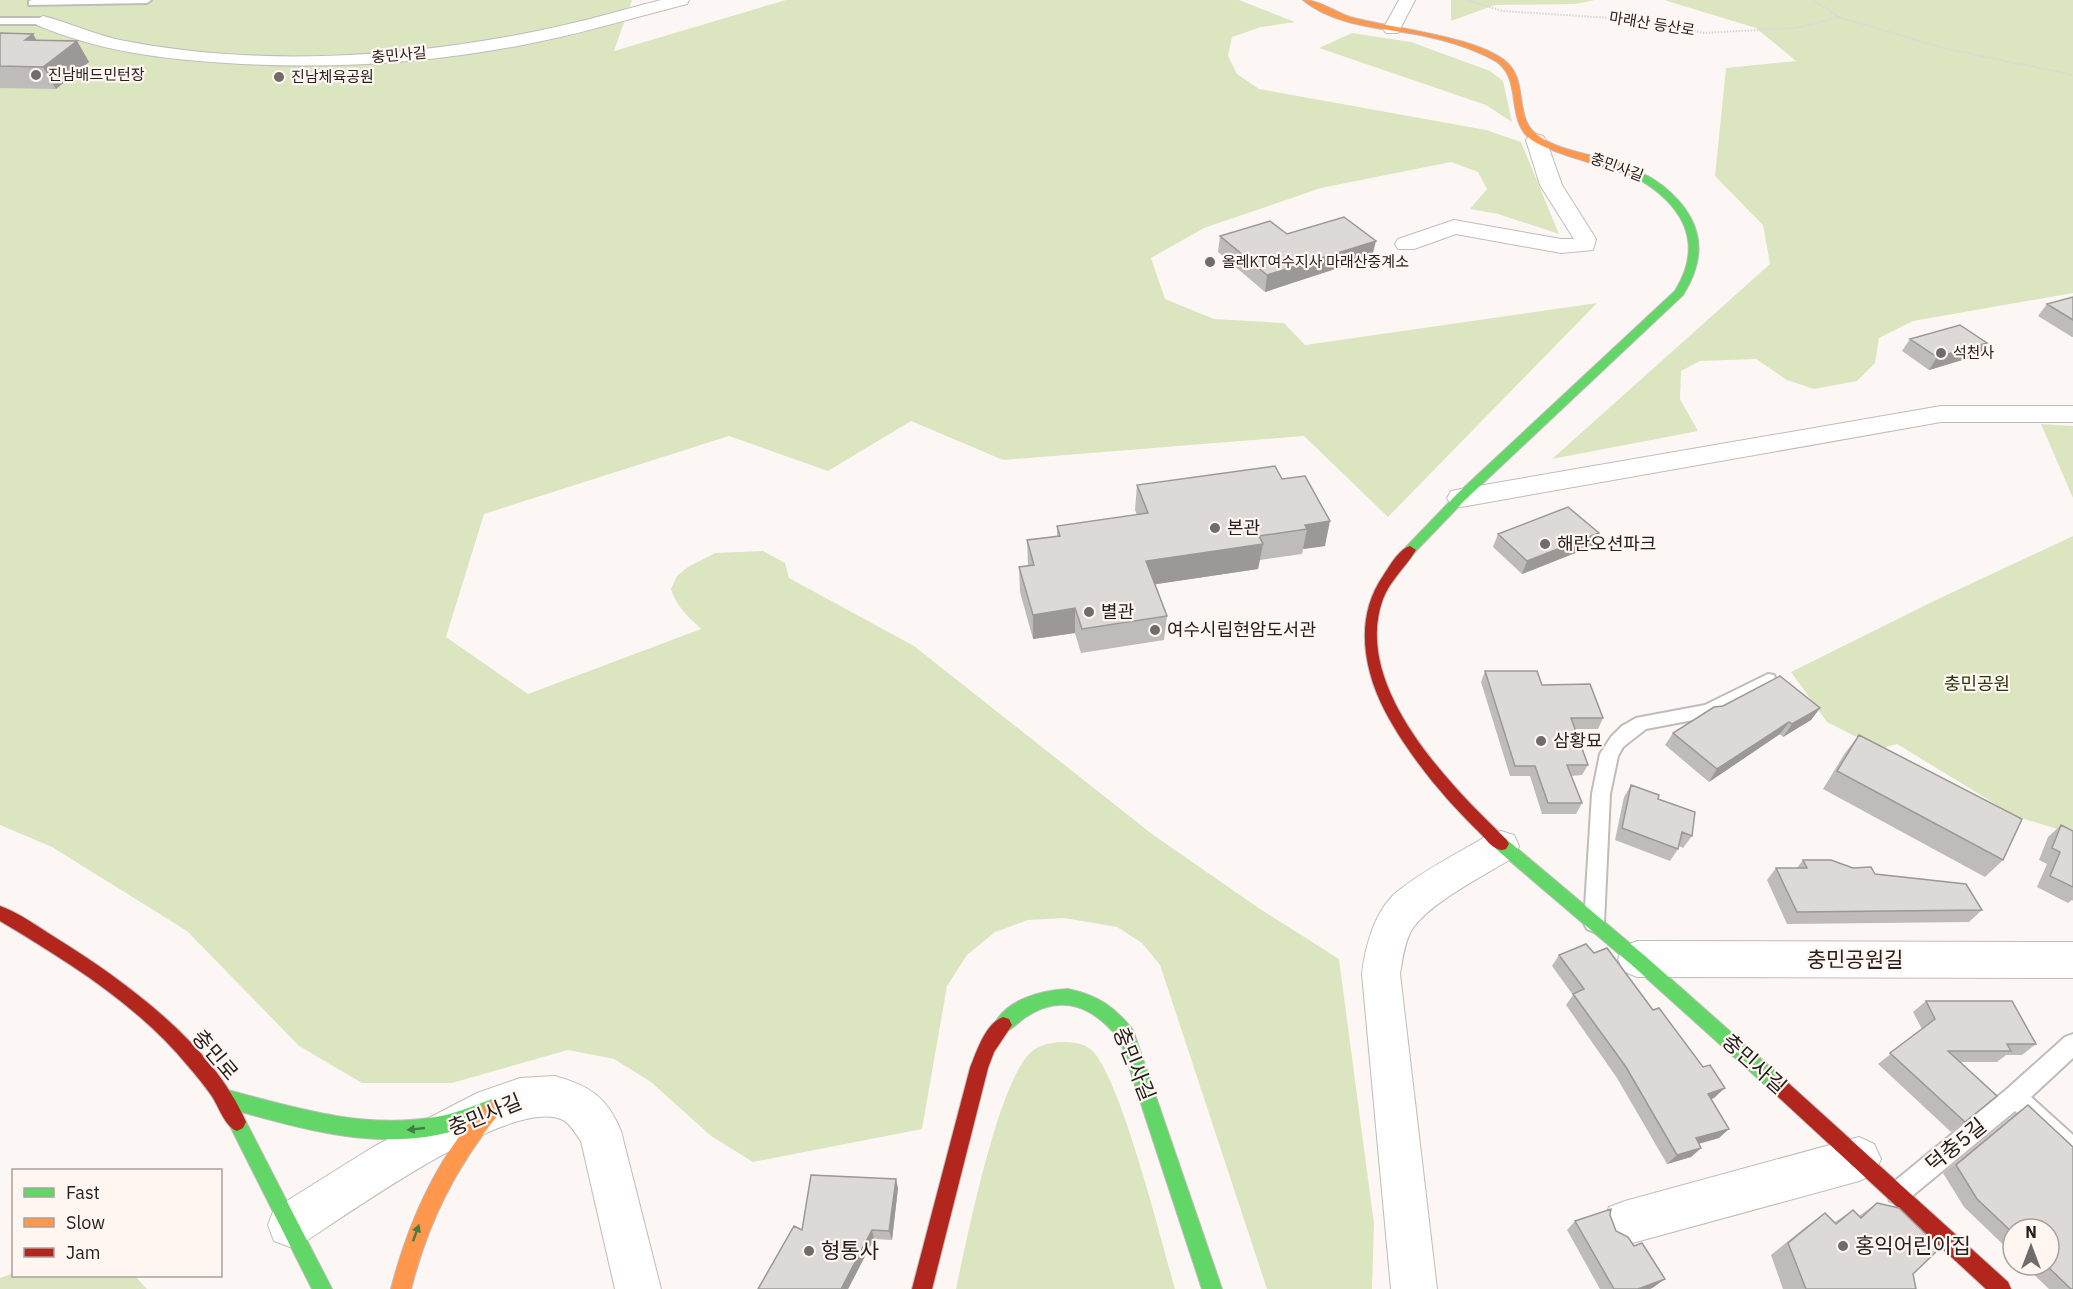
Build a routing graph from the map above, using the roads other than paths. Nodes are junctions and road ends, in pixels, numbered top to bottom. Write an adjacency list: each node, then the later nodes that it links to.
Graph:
1 (147, 0): 5 (lane)
2 (681, 0): 7 (street, 충민사길)
3 (1307, 0): 8 (street)
4 (1407, 0): 8 (street)
5 (32, 1): 7 (lane)
6 (0, 21): 7 (lane)
7 (44, 21)
8 (1392, 29): 9 (street)
9 (1536, 140): 10 (street); 12 (street, 충민사길)
10 (1406, 244)
11 (2073, 414): 12 (street)
12 (1461, 498): 14 (street, 충민사길)
13 (1768, 680): 16 (lane)
14 (1501, 846): 16 (street, 충민사길); 33 (street)
15 (3, 918): 21 (street, 충민로)
16 (1594, 924): 17 (street, 충민사길)
17 (1637, 959): 18 (street, 충민공원길); 24 (street, 충민사길)
18 (2072, 963)
19 (2073, 1044): 20 (lane, 덕충5길)
20 (2015, 1097): 23 (lane); 25 (lane, 덕충5길)
21 (224, 1098): 22 (street, one-way to 21); 27 (street, 충민로)
22 (492, 1108): 27 (street, 충민사길); 29 (street, one-way to 22); 30 (street, 충민사길)
23 (2073, 1150)
24 (1859, 1159): 25 (street, 충민사길); 26 (street)
25 (1897, 1193): 34 (street, 충민사길)
26 (1625, 1223)
27 (290, 1225): 28 (street, 충민로)
28 (322, 1289)
29 (400, 1289)
30 (638, 1289)
31 (922, 1289): 32 (street, 충민사길)
32 (1212, 1289)
33 (1414, 1289)
34 (2001, 1289)

